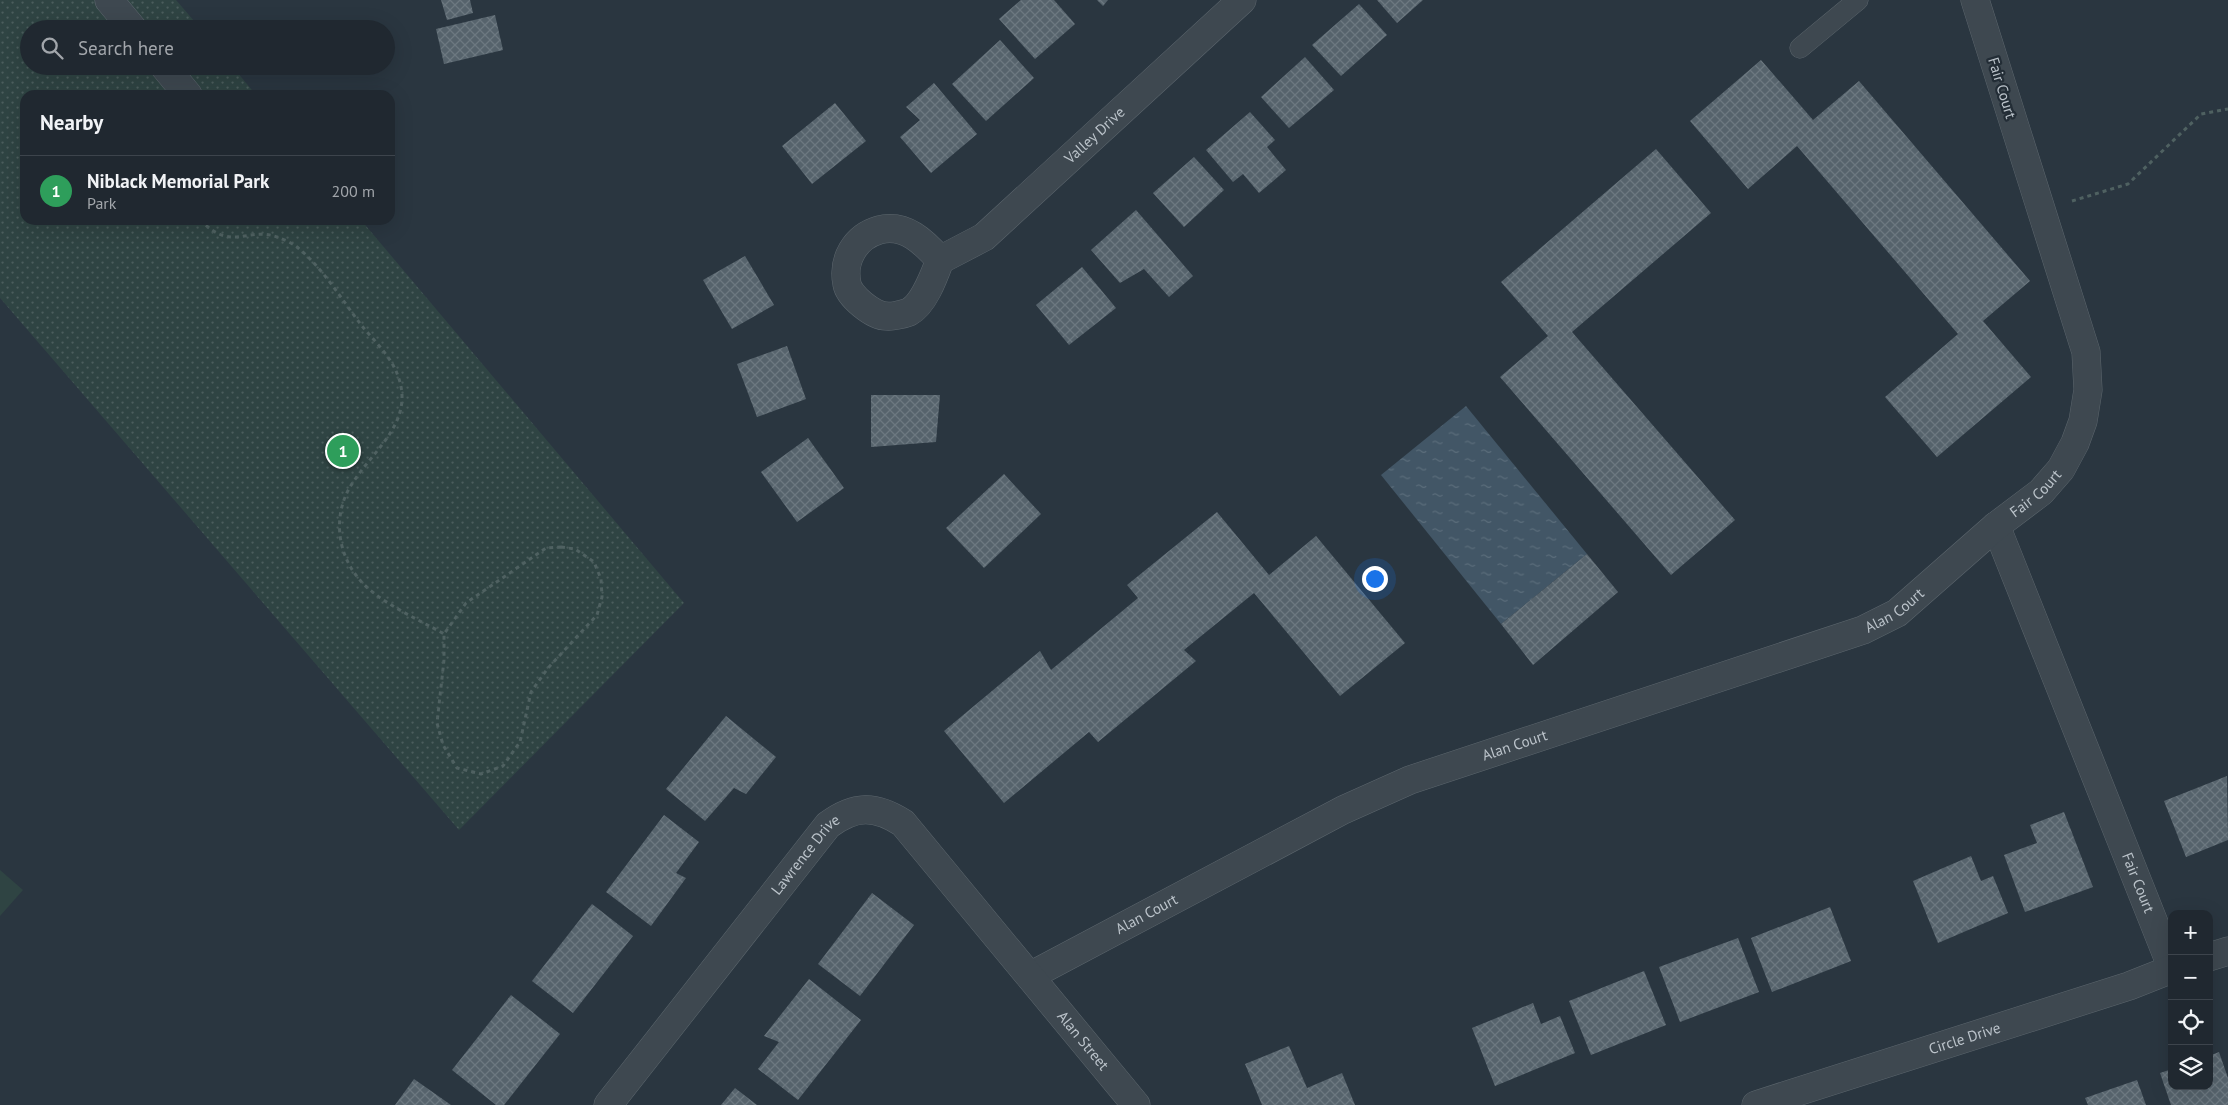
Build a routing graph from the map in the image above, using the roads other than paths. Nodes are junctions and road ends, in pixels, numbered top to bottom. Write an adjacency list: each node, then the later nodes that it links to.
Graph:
1 (109, 0): 5 (street)
2 (1242, 0): 9 (street, Valley Drive)
3 (1858, 0): 6 (lane)
4 (1975, 0): 10 (street, Fair Court)
5 (126, 20)
6 (1800, 48)
7 (171, 75): 8 (street)
8 (184, 90)
9 (940, 260)
10 (1996, 526): 13 (street, Fair Court); 15 (street, Alan Court)
11 (2228, 951): 12 (street)
12 (2213, 956)
13 (2168, 959)
14 (2168, 971): 18 (street, Circle Drive)
15 (1030, 976): 16 (street, Lawrence Drive); 17 (street, Alan Street)
16 (608, 1105)
17 (1136, 1105)
18 (1756, 1105)

